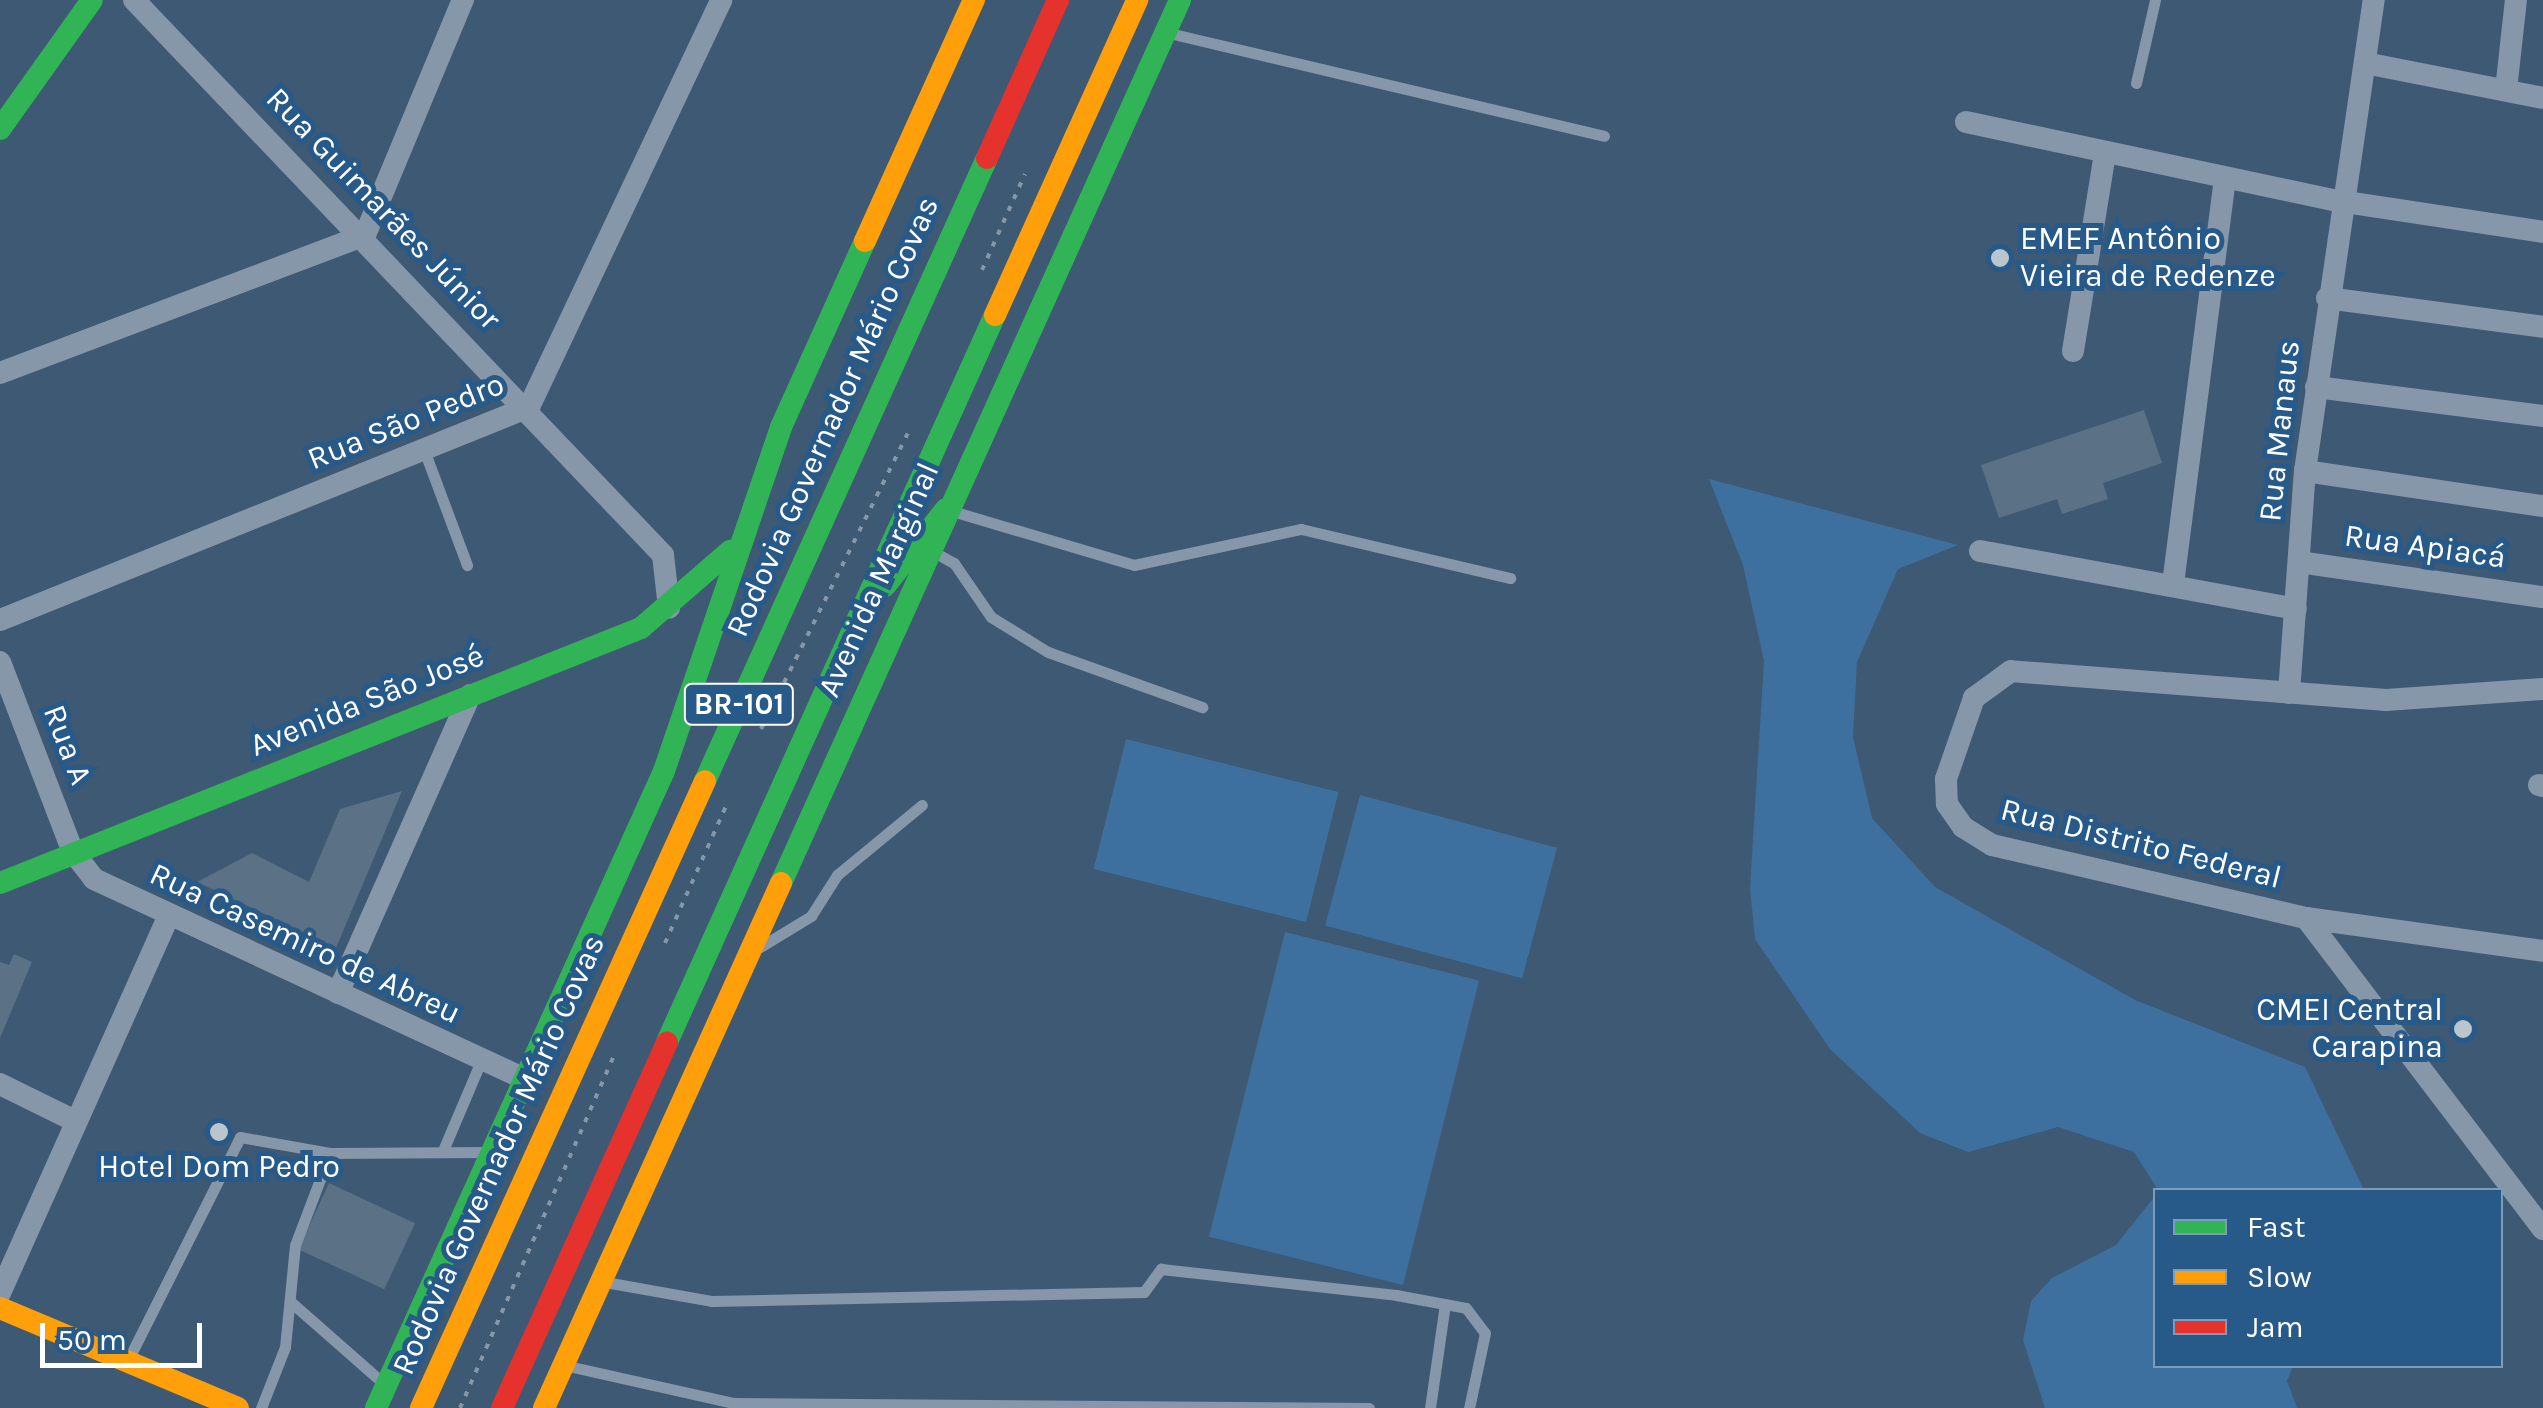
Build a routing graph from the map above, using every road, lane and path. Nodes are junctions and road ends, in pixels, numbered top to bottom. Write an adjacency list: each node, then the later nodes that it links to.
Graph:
1 (92, 0): 18 (street)
2 (134, 0): 25 (street, Rua Guimarães Júnior)
3 (464, 0): 25 (street)
4 (721, 0): 32 (street, Rua São Pedro)
5 (974, 0): 39 (street)
6 (1058, 0): 89 (street, Rodovia Governador Mário Covas / BR-101)
7 (1137, 0): 52 (street, BR-101)
8 (1180, 0): 12 (street, Avenida Marginal)
9 (2154, 0): 14 (lane)
10 (2374, 0): 13 (street, Rua Manaus)
11 (2516, 0): 15 (street)
12 (1165, 32): 19 (lane); 38 (street, Avenida Marginal)
13 (2365, 63): 15 (street); 23 (street, Rua Manaus)
14 (2136, 82)
15 (2506, 90): 16 (street)
16 (2543, 98)
17 (1966, 122): 20 (street)
18 (0, 129)
19 (1604, 136)
20 (2105, 153): 22 (street); 29 (street)
21 (1028, 169): 26 (path)
22 (2226, 178): 23 (street); 47 (street)
23 (2340, 201): 24 (street); 27 (street, Rua Manaus)
24 (2543, 232)
25 (365, 235): 30 (street); 32 (street, Rua Guimarães Júnior)
26 (975, 287)
27 (2327, 298): 28 (street); 31 (street, Rua Manaus)
28 (2543, 327)
29 (2073, 351)
30 (0, 373)
31 (2316, 387): 33 (street); 36 (street, Rua Manaus)
32 (530, 407): 35 (street, Rua São Pedro); 42 (street, Rua Guimarães Júnior)
33 (2543, 416)
34 (910, 429): 58 (path)
35 (424, 450): 44 (lane); 51 (street, Rua São Pedro)
36 (2305, 472): 37 (street); 43 (street, Rua Manaus)
37 (2543, 506)
38 (946, 509): 40 (street, Avenida Marginal); 46 (lane); 52 (street)
39 (736, 544): 45 (street, Avenida São José); 71 (street)
40 (928, 550): 57 (lane); 66 (street, Avenida Marginal)
41 (1980, 551): 47 (street)
42 (663, 555): 45 (street); 49 (street)
43 (2298, 562): 48 (street, Rua Apiacá); 50 (street, Rua Manaus)
44 (467, 565)
45 (714, 571): 49 (street, Avenida São José)
46 (1510, 578)
47 (2174, 584): 50 (street)
48 (2543, 597)
49 (668, 608): 56 (street, Avenida São José)
50 (2296, 609): 55 (street, Rua Manaus)
51 (0, 620)
52 (851, 630): 91 (street, BR-101)
53 (0, 662): 61 (street, Rua A)
54 (2543, 689): 55 (street, Rua Distrito Federal)
55 (2290, 693): 64 (street, Rua Distrito Federal)
56 (470, 695): 61 (street, Avenida São José); 68 (street)
57 (1202, 707)
58 (754, 743)
59 (731, 790): 67 (path)
60 (922, 805): 66 (lane)
61 (74, 852): 62 (street, Avenida São José); 63 (street, Rua Casemiro de Abreu)
62 (0, 882)
63 (168, 918): 68 (street, Rua Casemiro de Abreu); 73 (street)
64 (2306, 918): 65 (street, Rua Distrito Federal); 77 (street)
65 (2543, 950)
66 (752, 951): 78 (street, Avenida Marginal)
67 (656, 958)
68 (338, 993): 70 (street, Rua Casemiro de Abreu)
69 (616, 1049): 90 (path)
70 (481, 1060): 71 (street, Rua Casemiro de Abreu); 74 (lane)
71 (523, 1078): 75 (street)
72 (0, 1084): 73 (street)
73 (75, 1121): 79 (street)
74 (444, 1148): 75 (lane); 76 (lane)
75 (491, 1152): 85 (street)
76 (330, 1153): 80 (lane); 83 (lane)
77 (2543, 1229)
78 (601, 1281): 81 (lane); 84 (street, Avenida Marginal)
79 (0, 1292)
80 (292, 1304): 85 (lane); 87 (lane)
81 (1446, 1304): 94 (lane); 95 (lane)
82 (0, 1308): 83 (street)
83 (127, 1362): 86 (street)
84 (564, 1365): 92 (street, Avenida Marginal); 93 (lane)
85 (386, 1386): 88 (street)
86 (238, 1408)
87 (261, 1408)
88 (376, 1408)
89 (420, 1408)
90 (460, 1408)
91 (502, 1408)
92 (544, 1408)
93 (1369, 1408)
94 (1430, 1408)
95 (1469, 1408)

